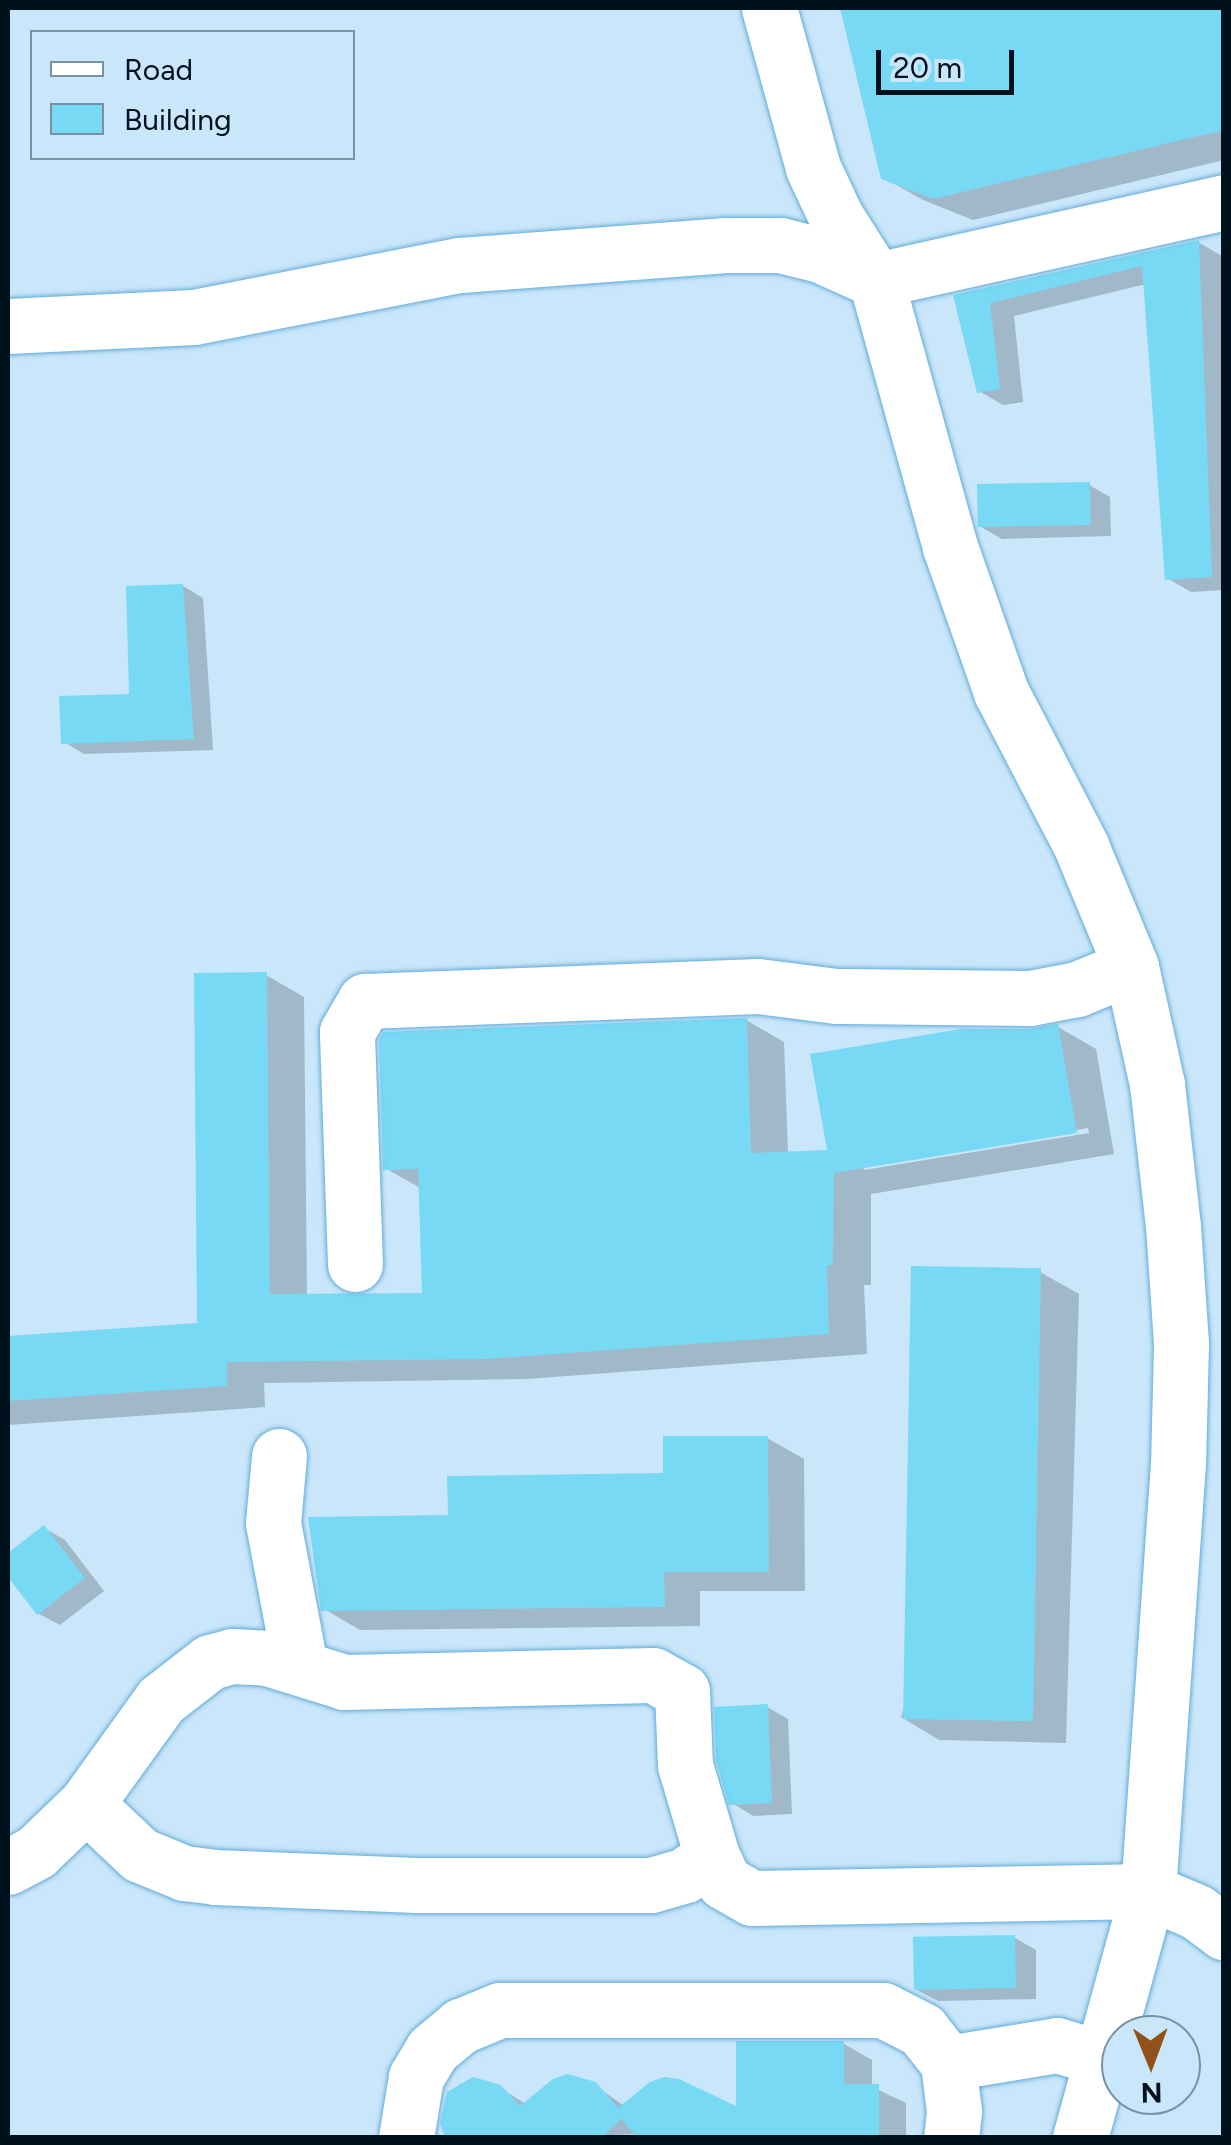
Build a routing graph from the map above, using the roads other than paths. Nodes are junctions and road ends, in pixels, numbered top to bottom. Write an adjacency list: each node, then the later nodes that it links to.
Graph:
1 (769, 8): 3 (street)
2 (1224, 202): 3 (street)
3 (876, 280): 4 (street); 5 (street)
4 (8, 326)
5 (1131, 967): 6 (street); 12 (street)
6 (355, 1264)
7 (279, 1456): 8 (street)
8 (300, 1666): 9 (street); 10 (street)
9 (86, 1804): 10 (street); 11 (street)
10 (712, 1856): 12 (street)
11 (8, 1867)
12 (1148, 1891): 13 (street); 14 (street)
13 (1224, 1932)
14 (1100, 2058): 15 (street); 18 (street)
15 (948, 2062): 16 (street); 17 (street)
16 (406, 2138)
17 (951, 2138)
18 (1080, 2138)

